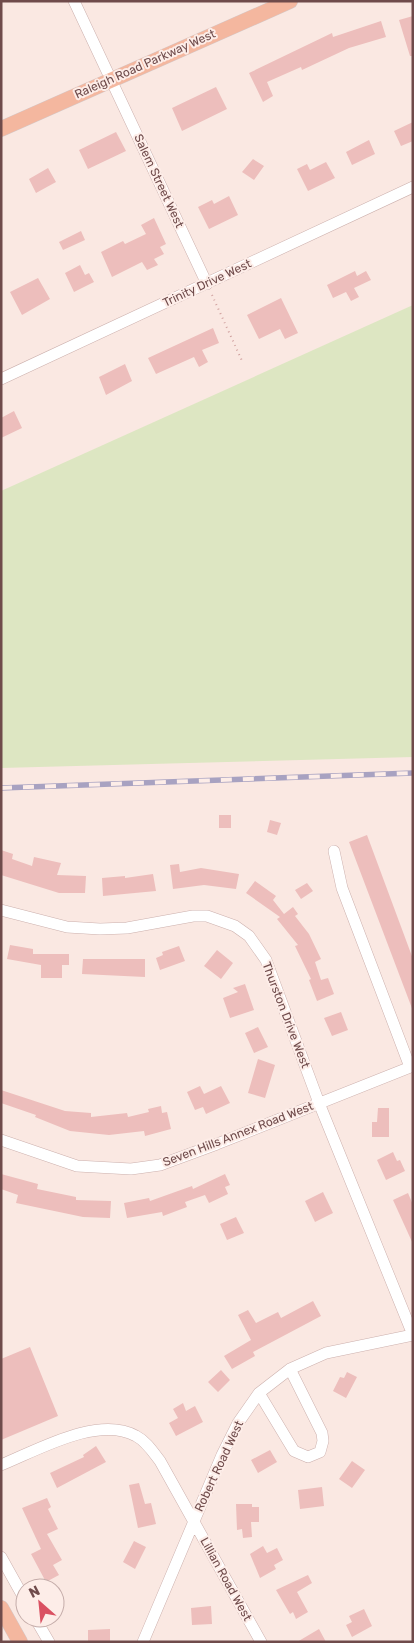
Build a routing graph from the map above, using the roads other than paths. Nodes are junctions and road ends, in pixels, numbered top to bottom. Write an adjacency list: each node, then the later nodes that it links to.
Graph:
1 (74, 1): 3 (street, Salem Street West)
2 (290, 1): 3 (main road, Raleigh Road Parkway West)
3 (111, 79): 4 (main road, Raleigh Road Parkway West); 6 (street, Salem Street West)
4 (1, 130)
5 (413, 187): 6 (street, Trinity Drive West)
6 (207, 284): 7 (street, Trinity Drive West)
7 (1, 379)
8 (334, 851): 10 (street)
9 (1, 910): 11 (street, Thurston Drive West)
10 (411, 1066): 11 (street, Seven Hills Annex Road West)
11 (319, 1103): 12 (street, Seven Hills Annex Road West); 13 (street, Thurston Drive West)
12 (1, 1140)
13 (413, 1335): 14 (street, Robert Road West)
14 (290, 1369): 15 (street, Robert Road West); 15 (street)
15 (259, 1393): 17 (street, Robert Road West)
16 (1, 1465): 17 (street, Lillian Road West)
17 (194, 1520): 24 (street, Robert Road West); 25 (street, Lillian Road West)
18 (1, 1557): 19 (street)
19 (15, 1582)
20 (1, 1608): 22 (main road)
21 (41, 1628): 23 (street)
22 (20, 1642)
23 (49, 1642)
24 (143, 1642)
25 (261, 1642)

